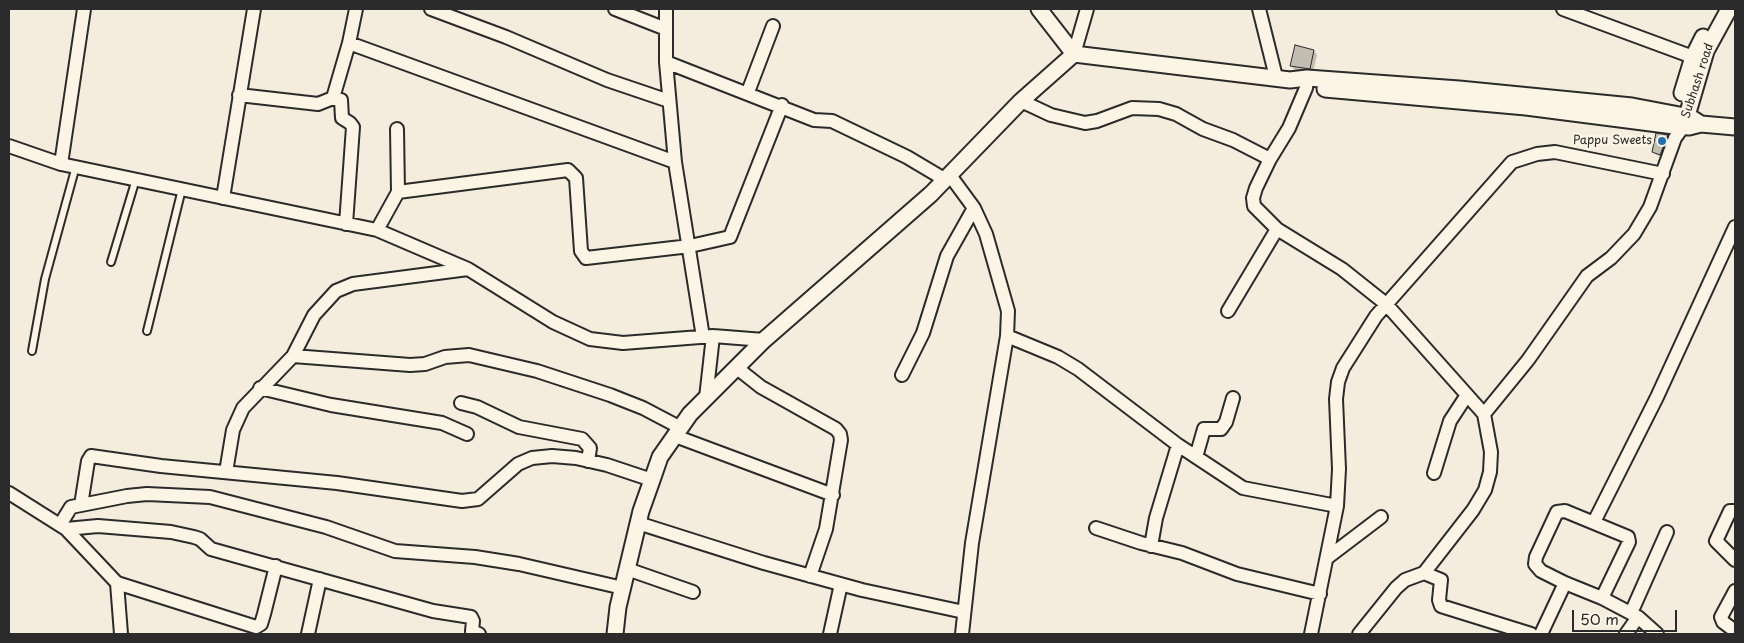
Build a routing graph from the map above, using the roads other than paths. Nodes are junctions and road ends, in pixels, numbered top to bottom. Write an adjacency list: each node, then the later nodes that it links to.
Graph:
1 (84, 9): 33 (street)
2 (254, 9): 22 (street)
3 (356, 9): 15 (street)
4 (431, 9): 24 (street)
5 (615, 9): 14 (street)
6 (666, 9): 14 (street)
7 (1039, 9): 16 (street)
8 (1086, 9): 16 (street)
9 (1259, 9): 19 (street)
10 (1563, 9): 17 (street)
11 (1718, 9): 17 (street, Subhash road)
12 (1729, 9): 17 (street, Subhash road)
13 (773, 26): 21 (street)
14 (666, 29): 18 (street)
15 (349, 43): 23 (street); 32 (street)
16 (1074, 54): 19 (street); 25 (street)
17 (1698, 59): 27 (street, Subhash road)
18 (666, 62): 21 (street); 24 (street)
19 (1283, 79): 20 (street)
20 (1306, 83): 27 (street); 31 (street)
21 (748, 92): 26 (street)
22 (240, 95): 23 (street); 40 (street)
23 (333, 98): 42 (street)
24 (669, 101): 32 (street)
25 (1020, 101): 31 (street); 36 (street)
26 (782, 105): 36 (street); 46 (street)
27 (1679, 124): 28 (street); 35 (street)
28 (1735, 127)
29 (397, 129): 39 (street)
30 (9, 146): 33 (street)
31 (1270, 159): 44 (street)
32 (675, 162): 46 (street)
33 (61, 164): 34 (street)
34 (76, 166): 37 (street); 55 (lane)
35 (1663, 174): 49 (street); 64 (street)
36 (946, 176): 41 (street); 54 (street)
37 (136, 179): 38 (street); 47 (lane)
38 (182, 189): 40 (street); 51 (lane)
39 (398, 192): 45 (street); 46 (street)
40 (223, 198): 42 (street)
41 (974, 208): 53 (street); 58 (street)
42 (346, 224): 45 (street)
43 (1735, 227): 79 (street)
44 (1277, 228): 49 (street); 50 (street)
45 (377, 230): 48 (street)
46 (690, 246): 52 (street)
47 (111, 262)
48 (468, 270): 52 (street); 56 (street)
49 (1386, 304): 60 (street); 76 (street)
50 (1228, 311)
51 (147, 331)
52 (708, 336): 54 (street); 61 (street)
53 (1007, 336): 67 (street); 100 (street)
54 (764, 340): 57 (street)
55 (32, 352)
56 (293, 356): 59 (street); 65 (street)
57 (737, 368): 61 (street); 73 (street)
58 (902, 375)
59 (260, 388): 66 (street); 70 (street)
60 (1467, 395): 64 (street); 71 (street)
61 (706, 398): 65 (street)
62 (1233, 398): 68 (street)
63 (461, 403): 69 (street)
64 (1484, 414): 89 (street)
65 (678, 432): 72 (street); 73 (street)
66 (467, 434)
67 (1178, 445): 68 (street); 84 (street)
68 (1196, 457): 76 (street)
69 (588, 461): 70 (street); 72 (street)
70 (226, 472): 75 (street)
71 (1434, 473)
72 (652, 480): 80 (street)
73 (833, 495): 90 (street)
74 (11, 499): 81 (street)
75 (81, 505): 81 (street); 95 (street)
76 (1337, 506): 85 (street)
77 (1735, 511): 86 (street)
78 (1382, 517): 85 (street)
79 (1594, 522): 93 (street); 99 (street)
80 (638, 523): 88 (street); 90 (street)
81 (63, 527): 87 (street); 92 (street)
82 (1096, 528): 84 (street)
83 (1667, 532): 101 (street)
84 (1151, 546): 98 (street)
85 (1327, 558): 98 (street)
86 (1735, 560)
87 (276, 566): 91 (street); 92 (street)
88 (627, 569): 95 (street); 96 (street)
89 (1424, 573): 110 (street); 111 (street)
90 (810, 576): 94 (street)
91 (320, 578): 105 (street); 106 (street)
92 (117, 583): 104 (street)
93 (1566, 583): 99 (street); 112 (street)
94 (841, 584): 100 (street); 108 (street)
95 (623, 588): 107 (street)
96 (693, 592)
97 (1735, 592): 102 (street)
98 (1320, 594): 103 (street)
99 (1602, 598): 101 (street)
100 (964, 612): 109 (street)
101 (1634, 615): 113 (street); 114 (street)
102 (1735, 631)
103 (1312, 633)
104 (121, 634)
105 (308, 634)
106 (479, 634)
107 (615, 634)
108 (830, 634)
109 (962, 634)
110 (1359, 634)
111 (1531, 634)
112 (1541, 634)
113 (1626, 634)
114 (1657, 634)

